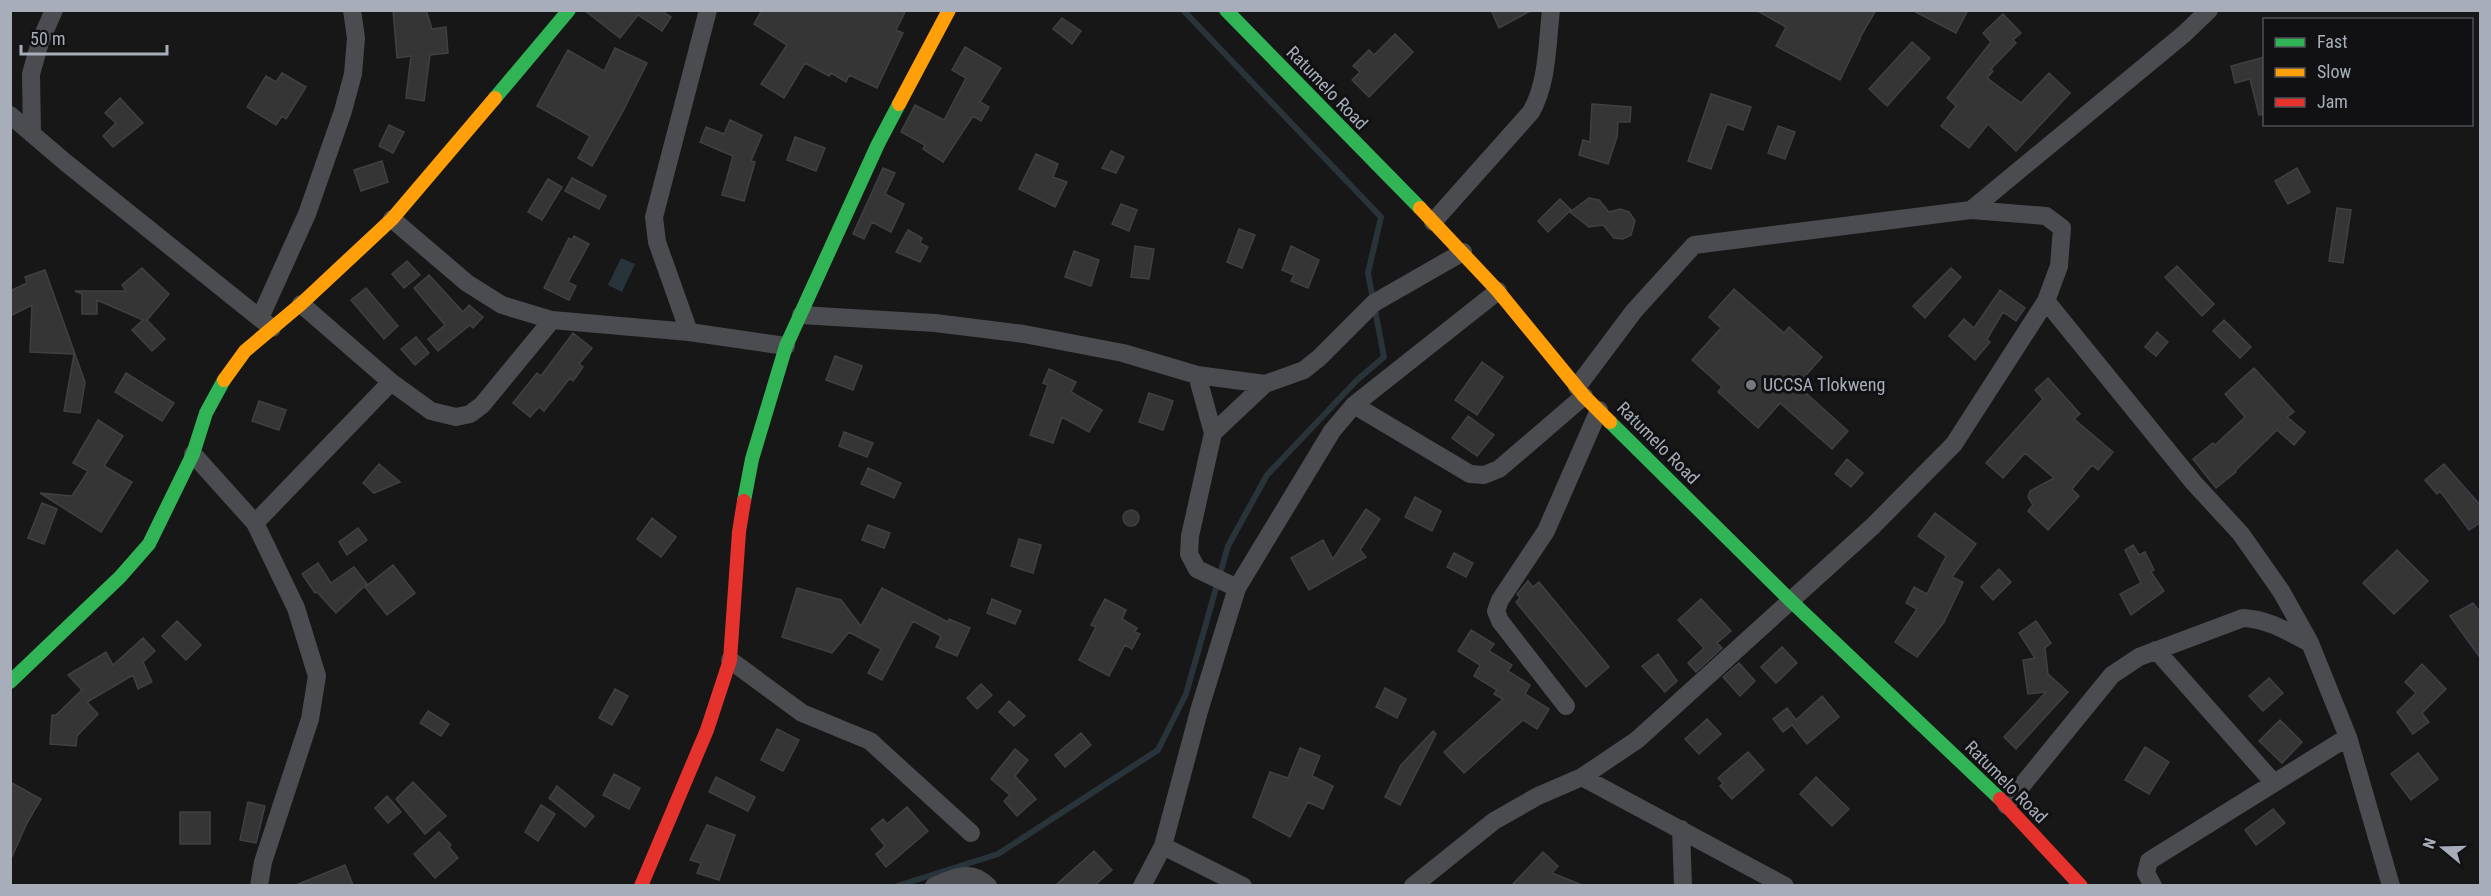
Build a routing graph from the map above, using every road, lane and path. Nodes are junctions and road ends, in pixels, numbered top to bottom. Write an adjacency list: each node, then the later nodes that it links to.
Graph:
1 (54, 10): 10 (street)
2 (352, 10): 20 (street)
3 (569, 10): 12 (street)
4 (708, 10): 21 (street)
5 (949, 10): 18 (street)
6 (1226, 10): 13 (street, Ratumelo Road)
7 (1551, 10): 13 (street)
8 (2209, 10): 11 (street)
9 (10, 115): 10 (street)
10 (32, 134): 20 (street)
11 (1971, 210): 16 (street); 26 (street)
12 (392, 219): 17 (street); 19 (street)
13 (1433, 222): 14 (street, Ratumelo Road)
14 (1463, 252): 15 (street, Ratumelo Road); 25 (street)
15 (1498, 291): 26 (street, Ratumelo Road); 27 (street)
16 (2046, 301): 33 (street); 34 (street)
17 (301, 304): 20 (street); 24 (street)
18 (801, 315): 22 (street); 23 (street)
19 (552, 320): 21 (street); 24 (street)
20 (266, 323): 30 (street)
21 (689, 332): 22 (street)
22 (786, 346): 36 (street)
23 (1197, 375): 25 (street); 29 (street)
24 (391, 382): 31 (street)
25 (1265, 384): 29 (street)
26 (1580, 391): 27 (street); 28 (street, Ratumelo Road)
27 (1354, 405): 32 (street)
28 (1599, 411): 33 (street, Ratumelo Road); 38 (street)
29 (1213, 433): 32 (street)
30 (193, 454): 31 (street); 37 (street)
31 (255, 523): 46 (street)
32 (1237, 588): 45 (street)
33 (1790, 600): 40 (street); 42 (street, Ratumelo Road)
34 (2310, 643): 35 (street); 39 (street)
35 (2156, 650): 41 (street); 42 (street)
36 (730, 660): 44 (street); 47 (street)
37 (10, 682)
38 (1566, 706)
39 (2348, 736): 41 (street); 57 (street)
40 (1581, 777): 43 (street); 52 (street)
41 (2274, 783): 56 (street)
42 (2006, 805): 55 (street, Ratumelo Road)
43 (1681, 829): 53 (street); 54 (street)
44 (971, 833)
45 (1163, 846): 50 (street); 51 (street)
46 (259, 885)
47 (641, 885)
48 (934, 885): 49 (street)
49 (988, 885)
50 (1142, 885)
51 (1243, 885)
52 (1413, 885)
53 (1683, 885)
54 (1785, 885)
55 (2081, 885)
56 (2153, 885)
57 (2391, 885)

